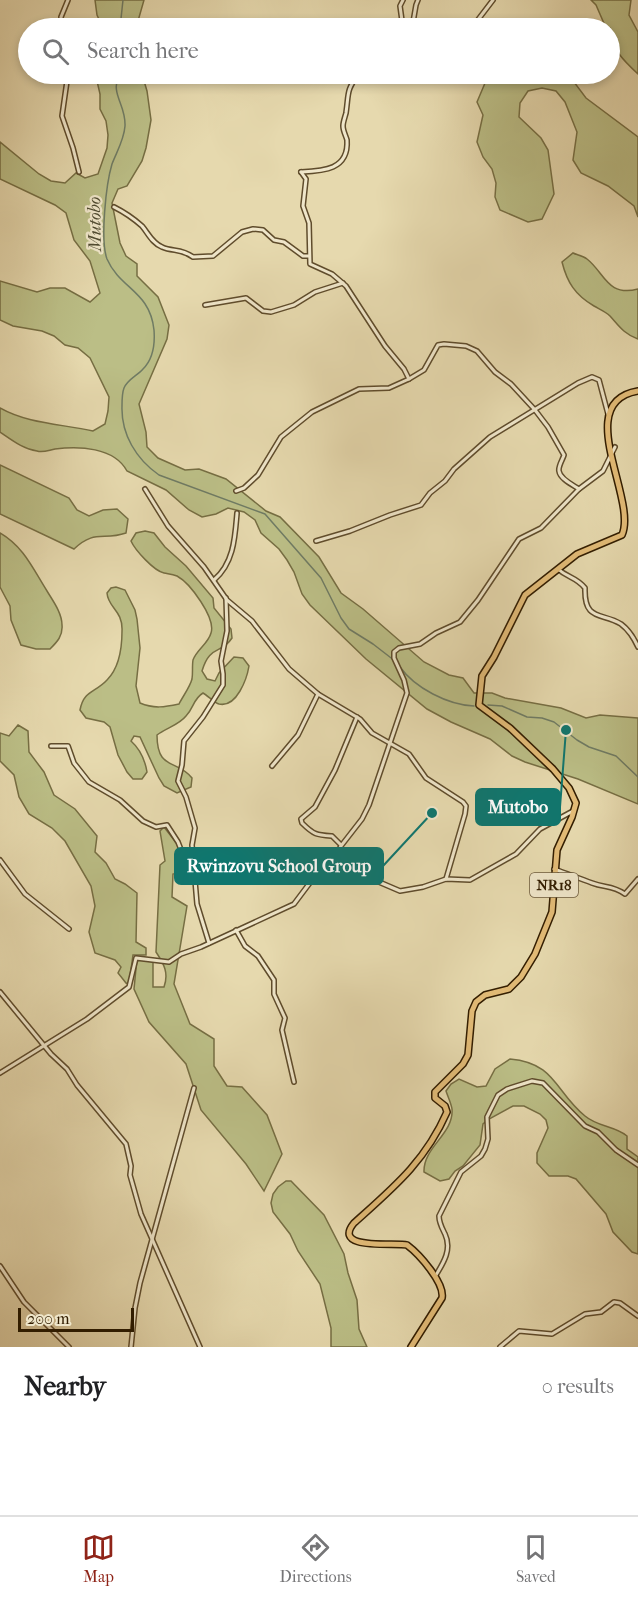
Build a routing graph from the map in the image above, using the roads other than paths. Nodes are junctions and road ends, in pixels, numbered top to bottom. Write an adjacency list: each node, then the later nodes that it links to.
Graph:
1 (68, 0): 5 (street)
2 (403, 0): 6 (street)
3 (418, 0): 7 (street)
4 (494, 0): 8 (street)
5 (61, 18)
6 (402, 18)
7 (414, 18)
8 (479, 18)
9 (67, 84): 11 (street)
10 (352, 84): 13 (street)
11 (78, 172)
12 (114, 207): 13 (street)
13 (309, 256): 14 (street)
14 (343, 284): 15 (street); 16 (street)
15 (205, 305)
16 (409, 380): 18 (street); 23 (street)
17 (638, 391): 19 (main road)
18 (535, 410): 19 (street); 22 (street); 25 (street)
19 (610, 423): 20 (main road)
20 (615, 447): 22 (street); 26 (main road)
21 (145, 489): 27 (street)
22 (579, 489): 32 (street)
23 (236, 491)
24 (237, 513): 27 (street)
25 (316, 542)
26 (558, 569): 29 (street); 35 (main road)
27 (214, 580): 28 (street)
28 (226, 597): 30 (street); 40 (street)
29 (638, 647)
30 (318, 694): 31 (street); 34 (street)
31 (357, 717): 32 (street); 36 (street)
32 (390, 742): 36 (street); 41 (street)
33 (51, 746): 40 (street)
34 (272, 766)
35 (575, 810): 39 (main road, NR18); 41 (street)
36 (341, 845): 38 (street)
37 (0, 860): 43 (street)
38 (330, 862): 41 (street); 44 (street)
39 (554, 869): 42 (street); 54 (main road, NR18)
40 (195, 874): 45 (street)
41 (446, 879)
42 (638, 879)
43 (69, 929)
44 (236, 930): 45 (street); 49 (street)
45 (209, 943): 47 (street)
46 (0, 992): 47 (street)
47 (43, 1045): 48 (street); 52 (street)
48 (0, 1073)
49 (294, 1082)
50 (194, 1088): 52 (street)
51 (638, 1165): 54 (street)
52 (153, 1240): 57 (street); 58 (street)
53 (0, 1266): 56 (street)
54 (435, 1277): 59 (main road)
55 (638, 1316): 60 (street)
56 (69, 1347)
57 (131, 1347)
58 (200, 1347)
59 (411, 1347)
60 (500, 1347)

